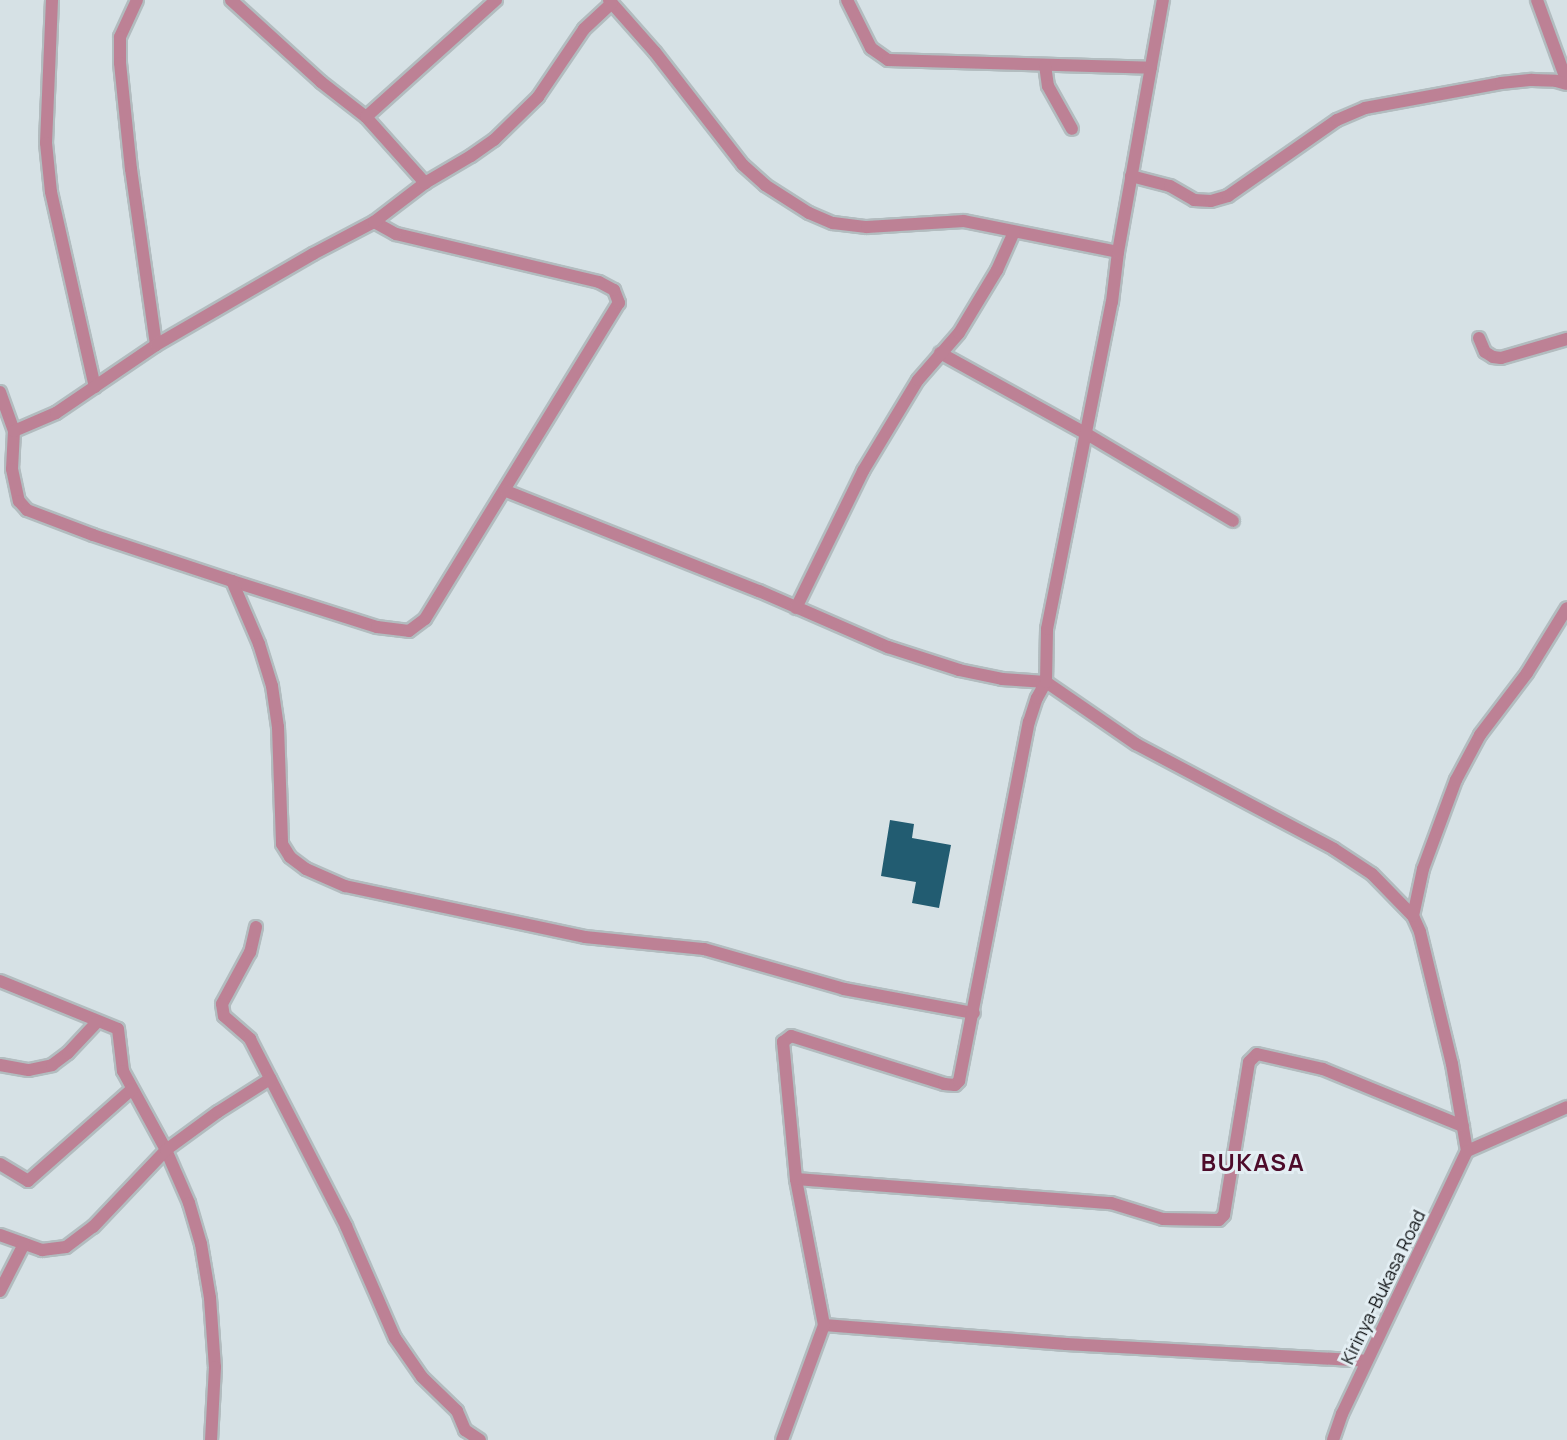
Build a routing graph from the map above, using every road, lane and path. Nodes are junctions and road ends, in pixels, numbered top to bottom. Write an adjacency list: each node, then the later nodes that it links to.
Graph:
1 (52, 0): 23 (street)
2 (137, 0): 21 (street)
3 (231, 0): 12 (street)
4 (496, 0): 12 (street)
5 (847, 0): 9 (street)
6 (1163, 0): 10 (street)
7 (1537, 0): 11 (street)
8 (611, 1): 15 (street); 17 (street)
9 (1045, 65): 10 (street); 13 (street)
10 (1151, 68): 14 (street)
11 (1567, 83): 14 (street)
12 (366, 117): 15 (street)
13 (1072, 129)
14 (1131, 176): 18 (street)
15 (426, 183): 16 (street)
16 (374, 222): 21 (street); 27 (street)
17 (1014, 232): 18 (street); 22 (street)
18 (1118, 252): 26 (street)
19 (1479, 338): 20 (street)
20 (1567, 339)
21 (156, 345): 23 (street)
22 (940, 353): 26 (street); 30 (street)
23 (95, 387): 25 (street)
24 (0, 392): 25 (street)
25 (14, 431): 29 (street)
26 (1085, 433): 28 (street); 32 (street)
27 (506, 491): 29 (street); 30 (street)
28 (1233, 521)
29 (232, 581): 36 (street)
30 (796, 608): 32 (street)
31 (1567, 608): 33 (street)
32 (1046, 682): 33 (street); 36 (street)
33 (1413, 916): 42 (street)
34 (256, 927): 39 (street)
35 (0, 981): 37 (street)
36 (974, 1013): 46 (street)
37 (97, 1022): 38 (street); 40 (street)
38 (0, 1065)
39 (270, 1079): 43 (street); 53 (street)
40 (132, 1089): 43 (street); 45 (street)
41 (1567, 1107): 44 (street)
42 (1463, 1126): 44 (street); 46 (street)
43 (166, 1150): 48 (street); 52 (street)
44 (1467, 1151): 51 (street, Kirinya-Bukasa Road)
45 (0, 1164)
46 (796, 1179): 50 (street)
47 (0, 1235): 48 (street)
48 (24, 1244): 49 (street)
49 (0, 1291)
50 (824, 1325): 51 (street); 54 (street)
51 (1366, 1361): 55 (street, Kirinya-Bukasa Road)
52 (211, 1440)
53 (480, 1440)
54 (782, 1440)
55 (1333, 1440)

